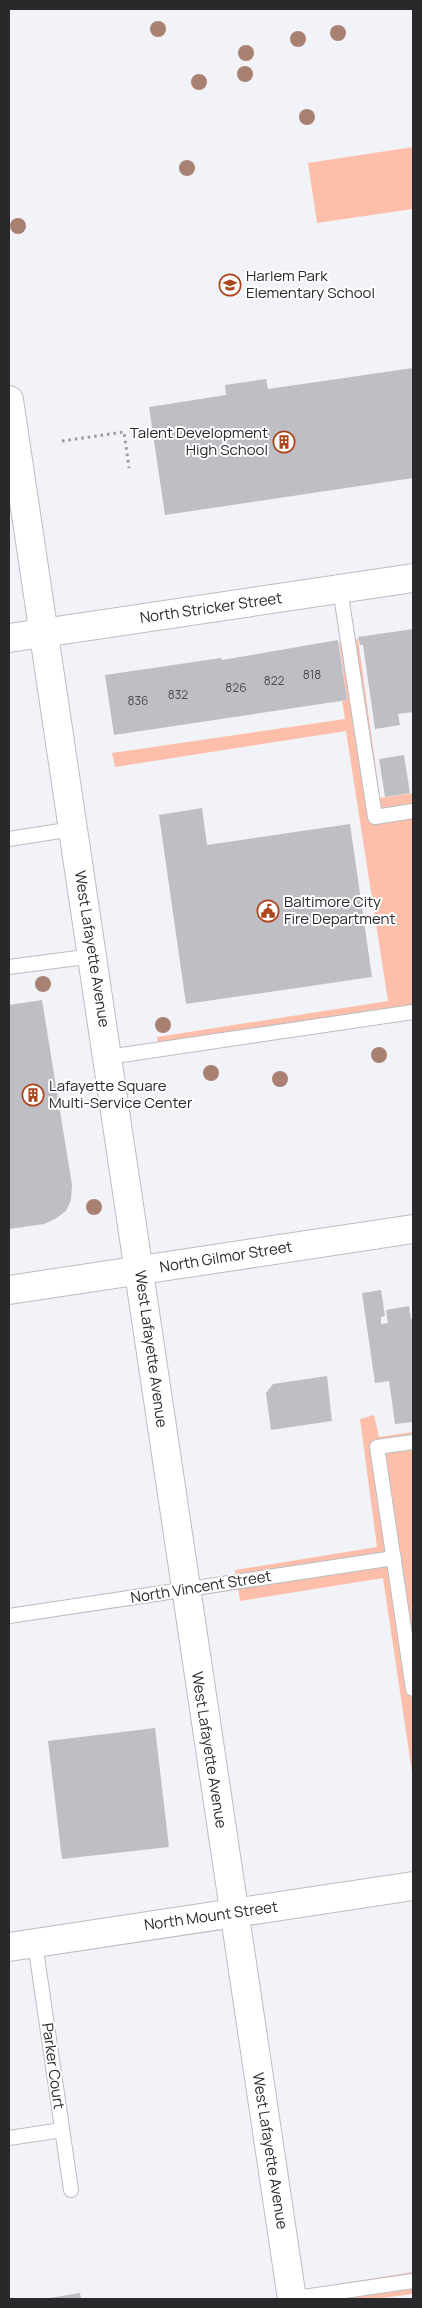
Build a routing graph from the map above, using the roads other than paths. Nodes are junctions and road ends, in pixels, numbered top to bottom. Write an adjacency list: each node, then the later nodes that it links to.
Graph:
1 (9, 409): 4 (main road, West Lafayette Avenue)
2 (413, 578): 3 (main road, North Stricker Street)
3 (340, 589): 4 (main road, North Stricker Street); 6 (lane)
4 (44, 632): 5 (main road, North Stricker Street); 7 (main road, West Lafayette Avenue)
5 (9, 638)
6 (413, 811)
7 (73, 829): 8 (lane); 9 (main road, West Lafayette Avenue)
8 (9, 839)
9 (93, 956): 10 (lane); 12 (main road, West Lafayette Avenue)
10 (9, 967)
11 (413, 1012): 12 (lane)
12 (108, 1057): 14 (main road, West Lafayette Avenue)
13 (413, 1229): 14 (main road, North Gilmor Street)
14 (140, 1270): 15 (main road, North Gilmor Street); 18 (main road, West Lafayette Avenue)
15 (9, 1290)
16 (413, 1442): 17 (lane)
17 (394, 1558): 18 (lane, North Vincent Street); 20 (lane)
18 (185, 1590): 19 (lane, North Vincent Street); 22 (main road, West Lafayette Avenue)
19 (9, 1616)
20 (413, 1680)
21 (413, 1886): 22 (main road, North Mount Street)
22 (234, 1913): 23 (main road, North Mount Street); 28 (main road, West Lafayette Avenue)
23 (22, 1945): 24 (lane, Parker Court)
24 (62, 2130): 25 (lane); 26 (lane, Parker Court)
25 (9, 2138)
26 (71, 2190)
27 (413, 2281): 28 (lane)
28 (291, 2299)

